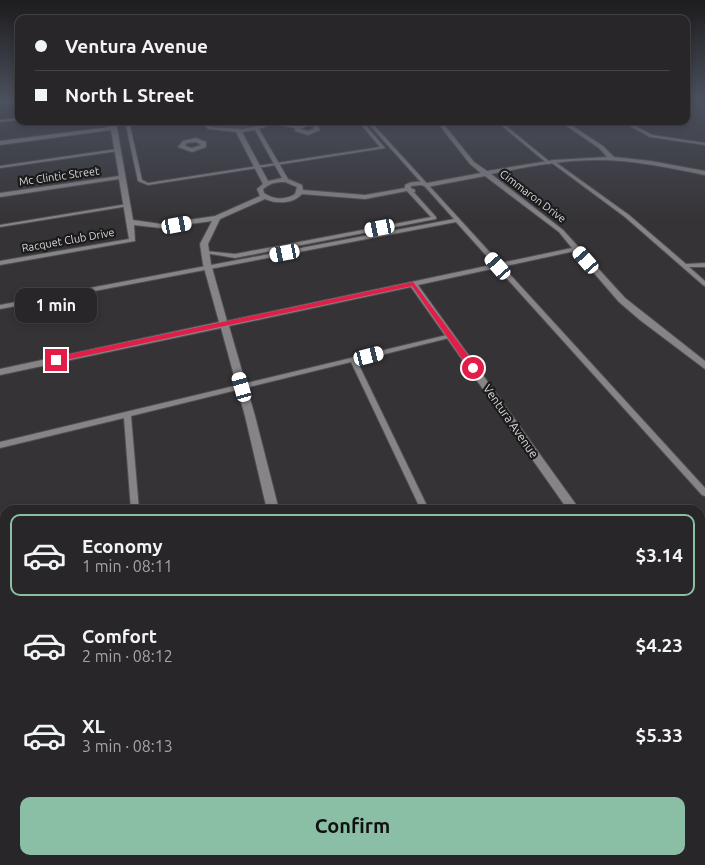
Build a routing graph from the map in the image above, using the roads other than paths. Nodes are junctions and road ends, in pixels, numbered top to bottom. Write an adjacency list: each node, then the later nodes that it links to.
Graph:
1 (17, 140): 12 (street)
2 (115, 140): 14 (street)
3 (131, 140): 19 (lane)
4 (243, 140): 19 (street)
5 (263, 140): 17 (street)
6 (377, 140): 17 (lane)
7 (386, 140): 25 (lane)
8 (454, 140): 21 (street, Cimmaron Drive)
9 (523, 140): 16 (lane)
10 (590, 140): 15 (street)
11 (680, 140): 13 (lane)
12 (0, 143)
13 (705, 144)
14 (117, 150): 18 (lane); 22 (street)
15 (612, 158): 16 (street, Racquet Club Drive); 20 (street, Racquet Club Drive)
16 (551, 162): 21 (street, Racquet Club Drive); 40 (lane)
17 (277, 165): 19 (lane); 23 (street)
18 (0, 167)
19 (258, 168): 24 (street)
20 (705, 172)
21 (486, 175): 25 (street, Racquet Club Drive); 35 (street, Cimmaron Drive)
22 (121, 176): 28 (street, Mc Clintic Street); 30 (street)
23 (286, 180): 24 (street); 27 (street)
24 (266, 184): 29 (street)
25 (427, 185): 26 (street, Racquet Club Drive); 32 (lane)
26 (408, 189): 27 (street, Racquet Club Drive); 36 (lane)
27 (301, 192): 29 (street, Racquet Club Drive)
28 (0, 195)
29 (264, 197): 31 (street, Racquet Club Drive)
30 (127, 205): 33 (street); 34 (lane)
31 (217, 218): 33 (street, Racquet Club Drive); 36 (street)
32 (457, 220): 39 (lane); 41 (lane)
33 (130, 222): 37 (street, Racquet Club Drive)
34 (0, 226)
35 (576, 249): 39 (street); 48 (street, Cimmaron Drive)
36 (205, 252): 41 (street)
37 (0, 263)
38 (705, 265): 40 (lane)
39 (498, 266): 42 (street); 53 (lane)
40 (685, 266): 43 (lane)
41 (209, 268): 44 (lane); 45 (street)
42 (413, 284): 45 (street); 46 (street, Ventura Avenue)
43 (705, 284)
44 (0, 307)
45 (225, 324): 49 (street); 50 (street)
46 (451, 336): 47 (lane); 57 (street, Ventura Avenue)
47 (353, 360): 50 (lane); 56 (lane)
48 (705, 366)
49 (0, 372)
50 (242, 387): 51 (lane); 55 (street)
51 (127, 414): 52 (lane); 54 (lane)
52 (0, 445)
53 (705, 493)
54 (135, 505)
55 (272, 505)
56 (423, 505)
57 (570, 505)

